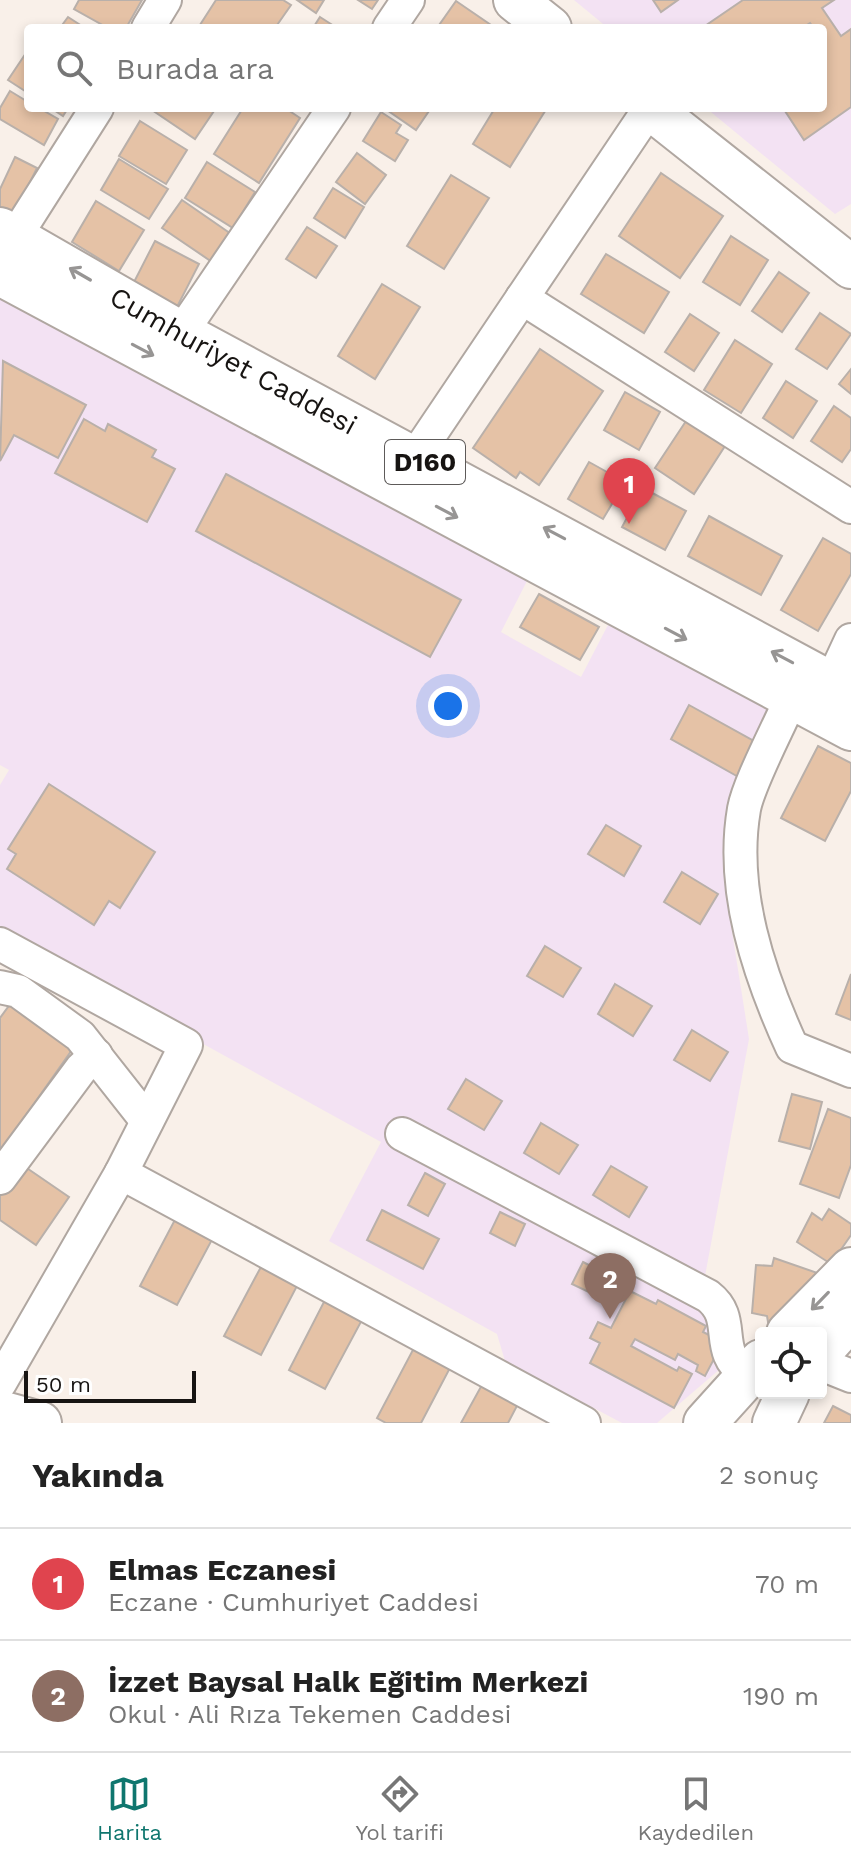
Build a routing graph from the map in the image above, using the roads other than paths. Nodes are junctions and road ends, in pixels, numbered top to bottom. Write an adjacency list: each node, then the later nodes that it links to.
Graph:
1 (165, 0): 4 (street)
2 (408, 0): 5 (street)
3 (515, 0): 6 (main road)
4 (150, 24)
5 (392, 24)
6 (545, 24)
7 (94, 112): 11 (street)
8 (331, 112): 14 (street)
9 (647, 112): 13 (street)
10 (655, 112): 12 (main road)
11 (5, 246): 14 (main road, Cumhuriyet Caddesi / D160, one-way to 11); 19 (main road, Cumhuriyet Caddesi / D160, one-way to 19)
12 (851, 267)
13 (522, 298): 15 (street); 16 (street)
14 (181, 333): 15 (main road, Cumhuriyet Caddesi / D160)
15 (415, 457): 18 (main road, Cumhuriyet Caddesi / D160, one-way to 15)
16 (851, 507)
17 (851, 640): 18 (street)
18 (841, 688)
19 (792, 696): 20 (main road, Cumhuriyet Caddesi / D160); 24 (street)
20 (851, 729)
21 (0, 944): 25 (street)
22 (0, 987): 23 (street)
23 (96, 1055): 25 (street); 28 (street)
24 (851, 1071)
25 (147, 1121): 27 (street)
26 (402, 1134): 34 (street)
27 (121, 1173): 36 (street); 40 (street)
28 (0, 1178)
29 (851, 1269): 31 (main road, one-way to 31)
30 (851, 1318): 32 (main road)
31 (794, 1327)
32 (827, 1344)
33 (827, 1366): 35 (street)
34 (754, 1368): 41 (main road)
35 (851, 1376)
36 (0, 1383)
37 (785, 1399): 42 (main road)
38 (0, 1412): 39 (main road)
39 (40, 1423)
40 (584, 1423)
41 (705, 1423)
42 (774, 1423)

